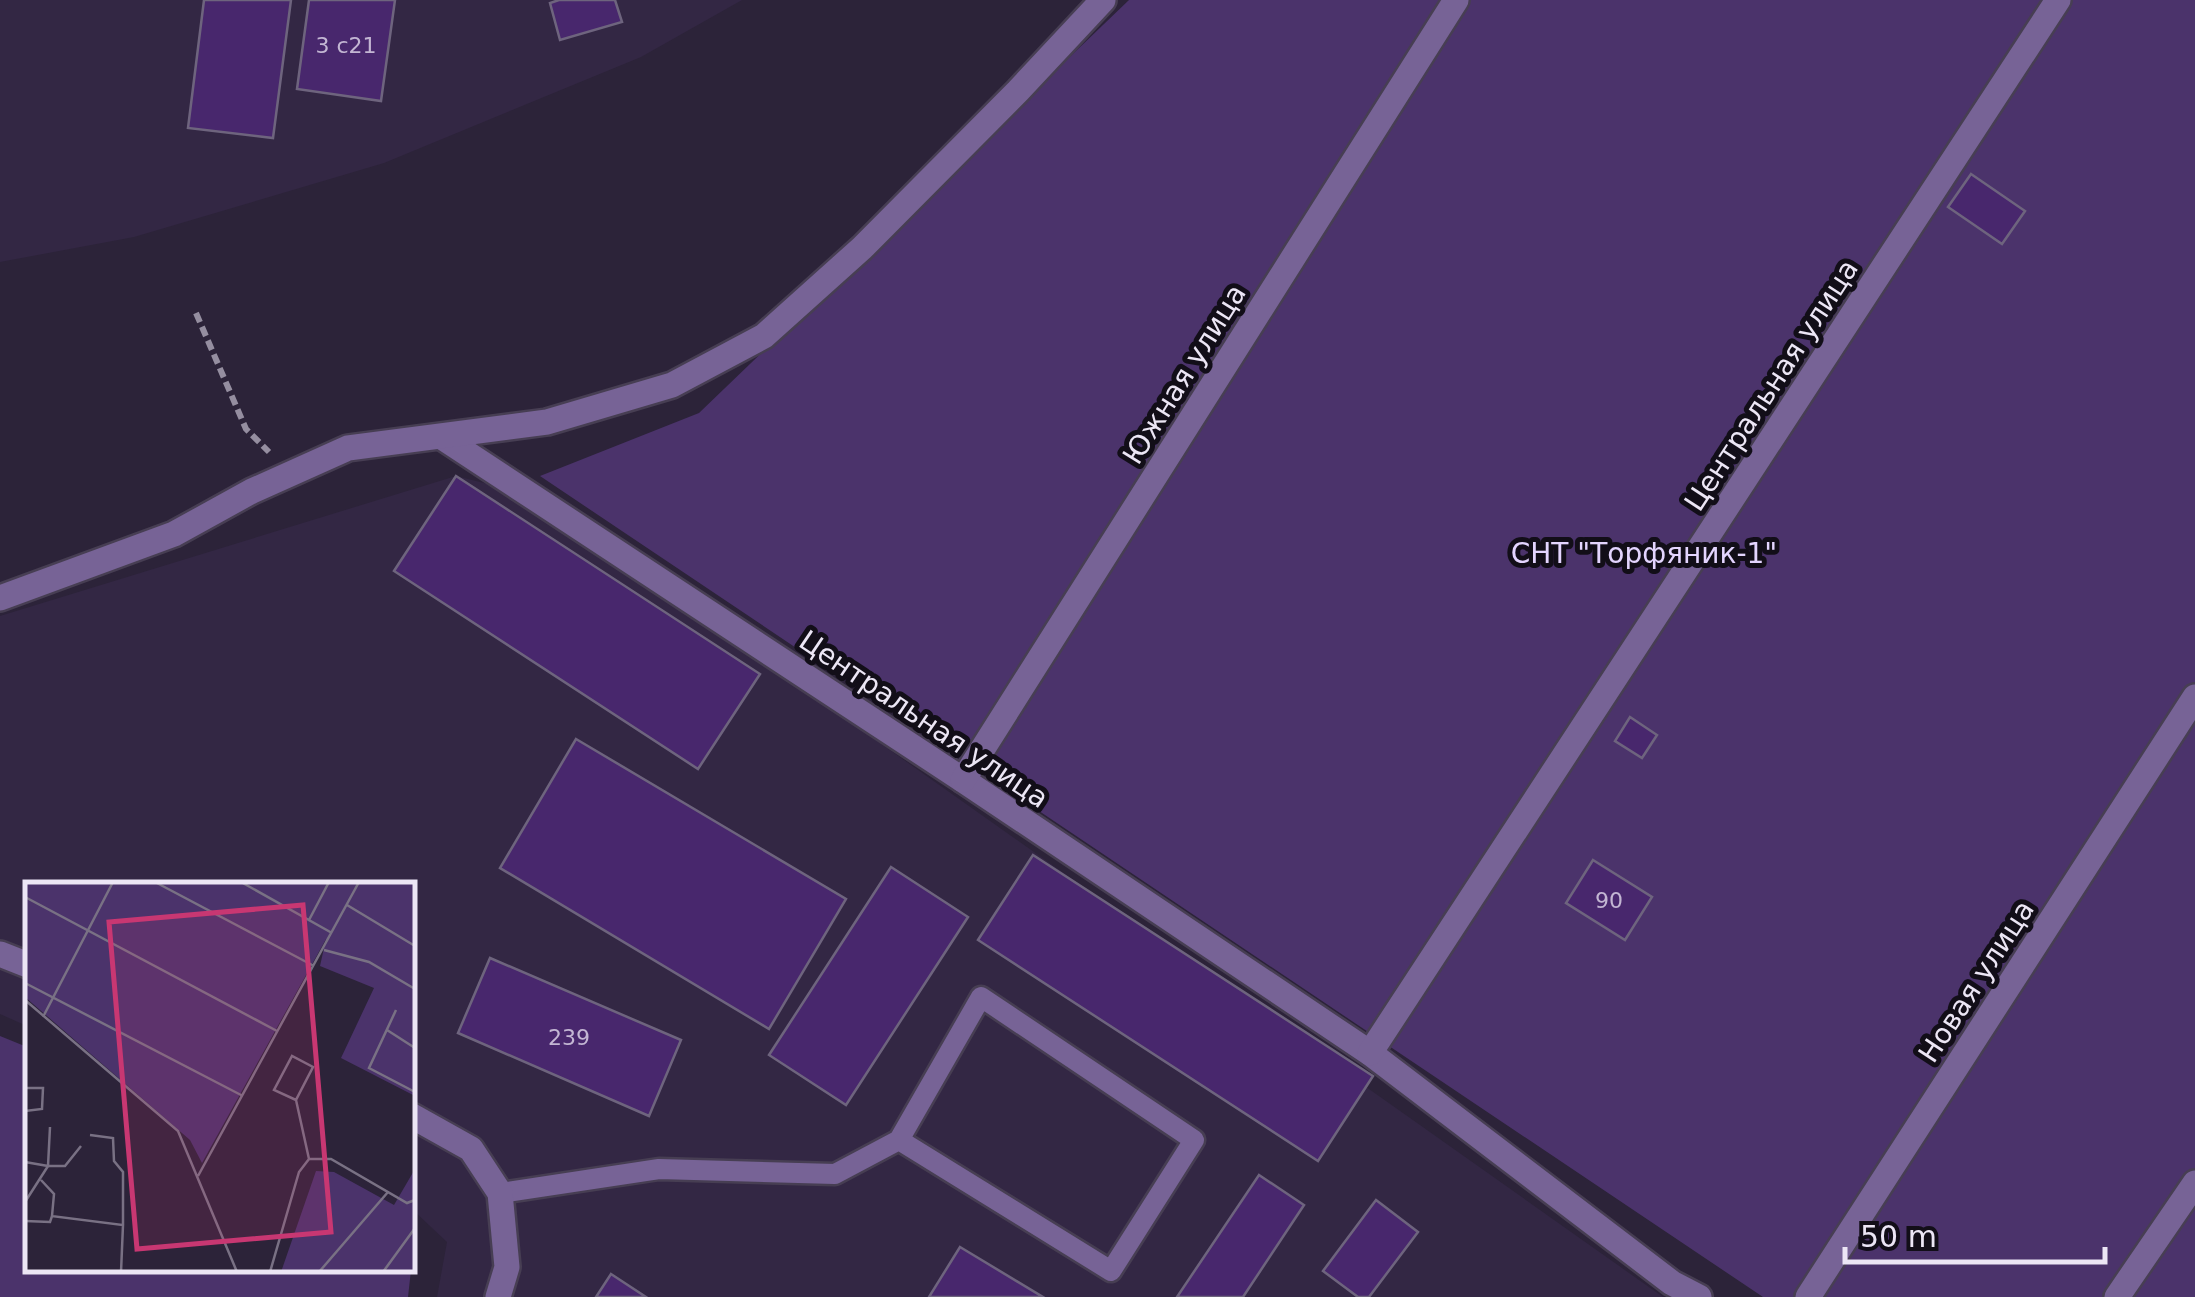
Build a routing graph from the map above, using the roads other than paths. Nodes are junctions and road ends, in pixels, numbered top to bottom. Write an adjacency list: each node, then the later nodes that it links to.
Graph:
1 (1103, 0): 4 (street)
2 (1456, 0): 7 (street, Южная улица)
3 (2058, 0): 10 (street, Центральная улица)
4 (442, 436): 5 (street); 7 (street, Центральная улица)
5 (0, 598)
6 (2195, 697): 17 (street, Новая улица)
7 (963, 780): 10 (street, Центральная улица)
8 (0, 954): 9 (street)
9 (25, 964)
10 (1370, 1053): 16 (street, Центральная улица)
11 (415, 1118): 14 (street)
12 (899, 1140): 12 (lane); 14 (lane)
13 (2195, 1183): 18 (street)
14 (500, 1193): 15 (street)
15 (498, 1297)
16 (1700, 1297)
17 (1808, 1297)
18 (2117, 1297)

